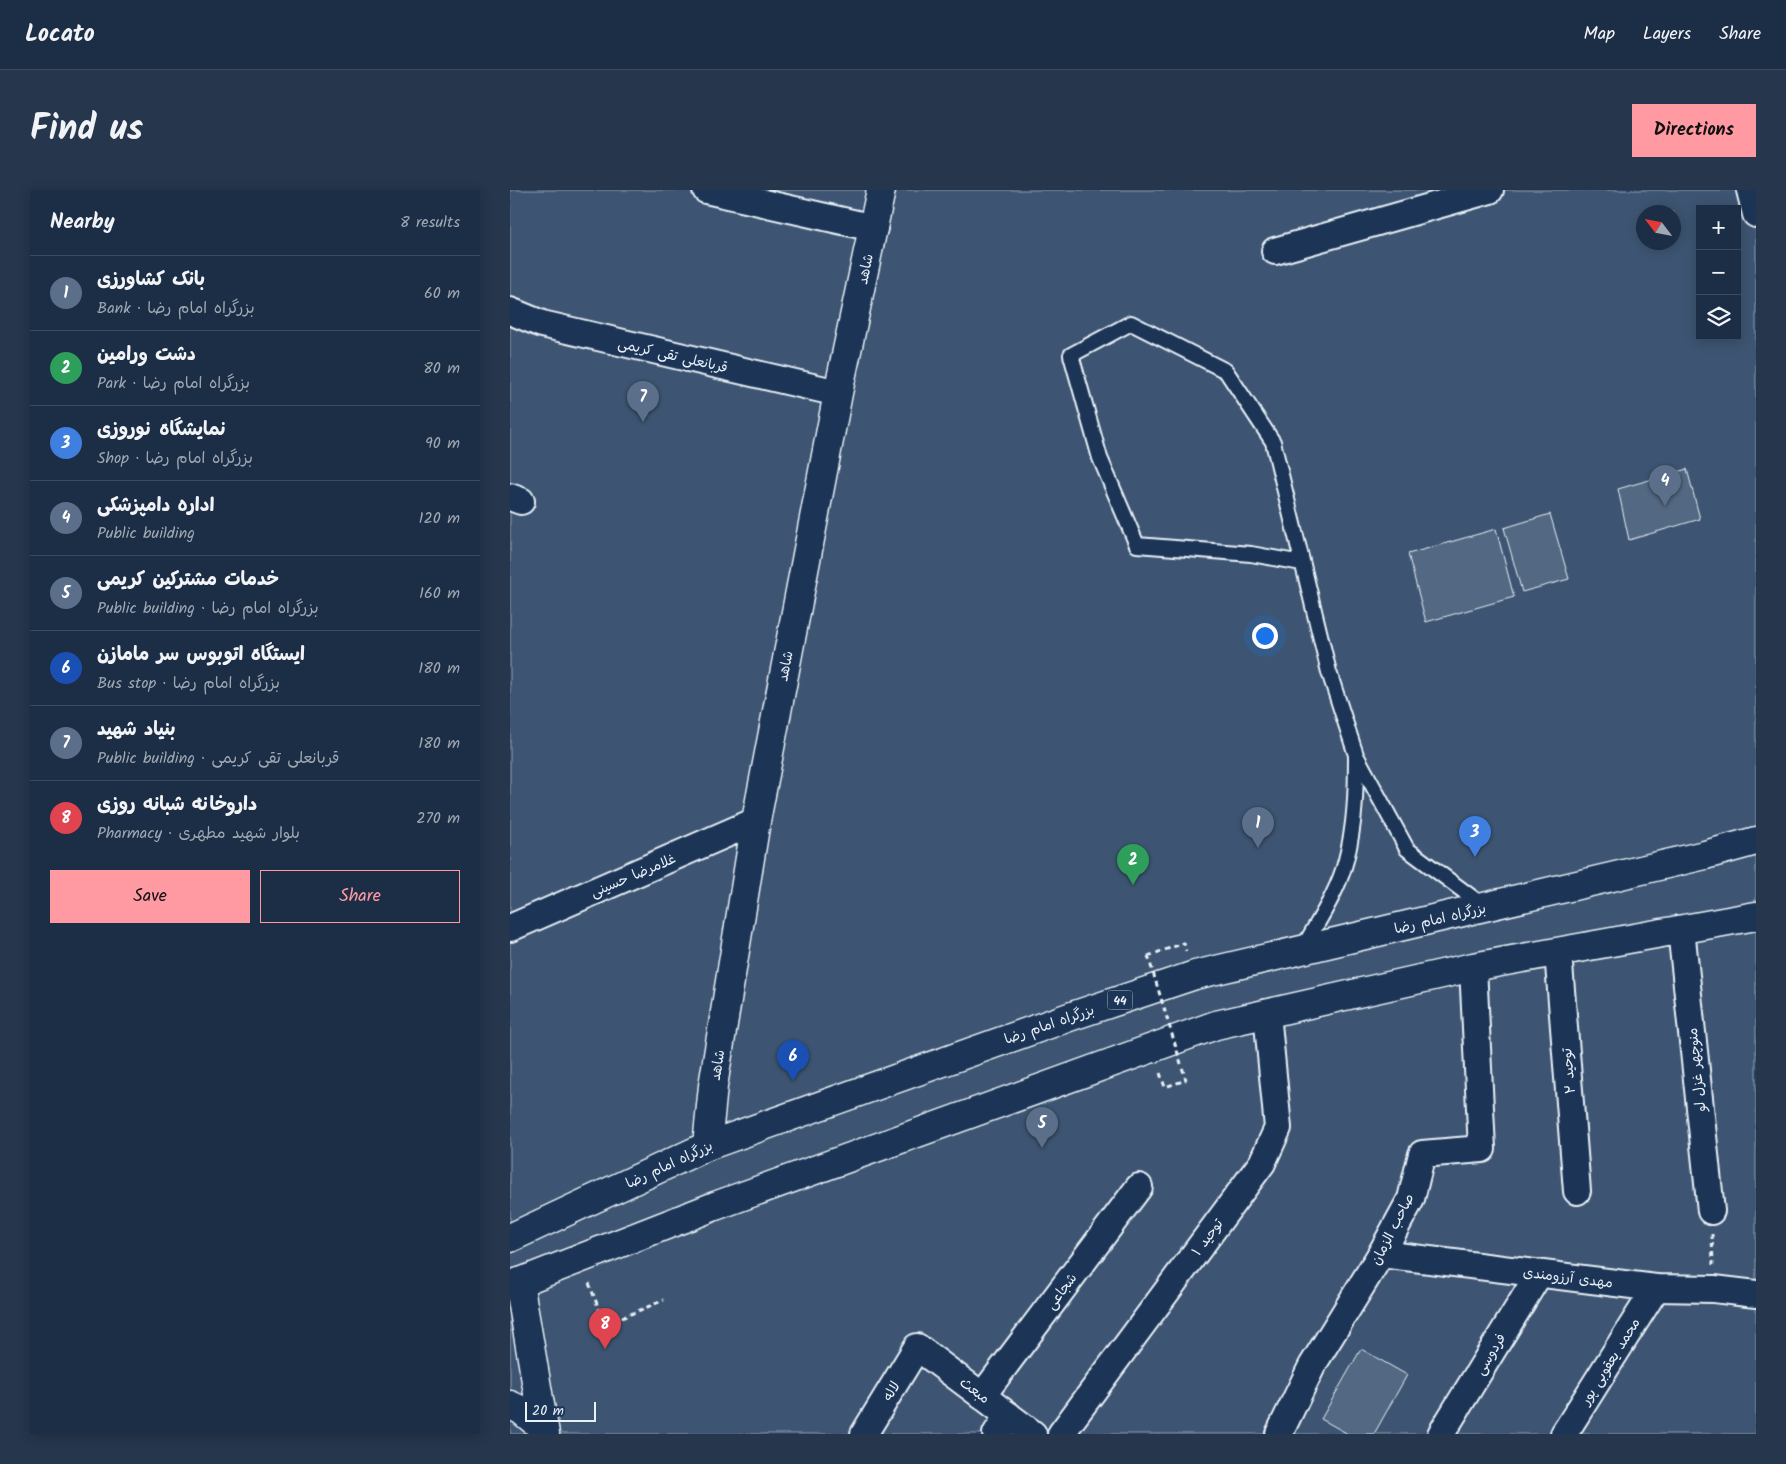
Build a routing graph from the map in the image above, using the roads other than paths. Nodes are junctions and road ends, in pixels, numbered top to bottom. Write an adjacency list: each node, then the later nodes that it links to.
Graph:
1 (706, 190): 6 (street)
2 (881, 190): 6 (main road, شاهد)
3 (1750, 190): 5 (street)
4 (1483, 191): 7 (street)
5 (1756, 214)
6 (874, 228): 9 (main road, شاهد)
7 (1276, 251)
8 (510, 312): 9 (street, قربانعلی تقی کریمی)
9 (838, 393): 12 (main road, شاهد)
10 (1302, 563): 10 (lane); 11 (lane)
11 (1356, 755): 14 (lane); 18 (lane)
12 (756, 822): 16 (street, غلامرضا حسینی); 22 (main road, شاهد)
13 (1756, 841): 14 (main road, بزرگراه امام رضا / 44)
14 (1485, 908): 18 (main road, بزرگراه امام رضا / 44)
15 (1756, 916): 17 (main road)
16 (510, 928)
17 (1681, 930): 19 (main road); 25 (street, منوچهر غزل لو)
18 (1302, 950): 22 (main road, بزرگراه امام رضا / 44)
19 (1558, 952): 20 (main road); 24 (street, توحید ۲)
20 (1472, 967): 21 (main road); 27 (street, صاحب الزمان)
21 (1267, 1013): 29 (main road); 39 (street, توحید ۱)
22 (707, 1146): 26 (main road, بزرگراه امام رضا / 44)
23 (1139, 1187): 33 (street, شجاعی)
24 (1577, 1191)
25 (1711, 1211)
26 (510, 1238)
27 (1381, 1254): 28 (street, مهدی آرزومندی); 40 (street, صاحب الزمان)
28 (1539, 1274): 30 (street, مهدی آرزومندی); 41 (street, فردوسی)
29 (514, 1284): 36 (main road)
30 (1656, 1288): 31 (street, مهدی آرزومندی); 42 (street, محمد یعقوبی پور)
31 (1756, 1294)
32 (917, 1347): 33 (street, مبعث); 37 (street, لاله)
33 (982, 1396): 35 (street, مبعث)
34 (510, 1405): 36 (main road)
35 (1002, 1424): 38 (street, مبعث)
36 (545, 1431)
37 (864, 1434)
38 (1033, 1434)
39 (1061, 1434)
40 (1279, 1434)
41 (1441, 1434)
42 (1564, 1434)

